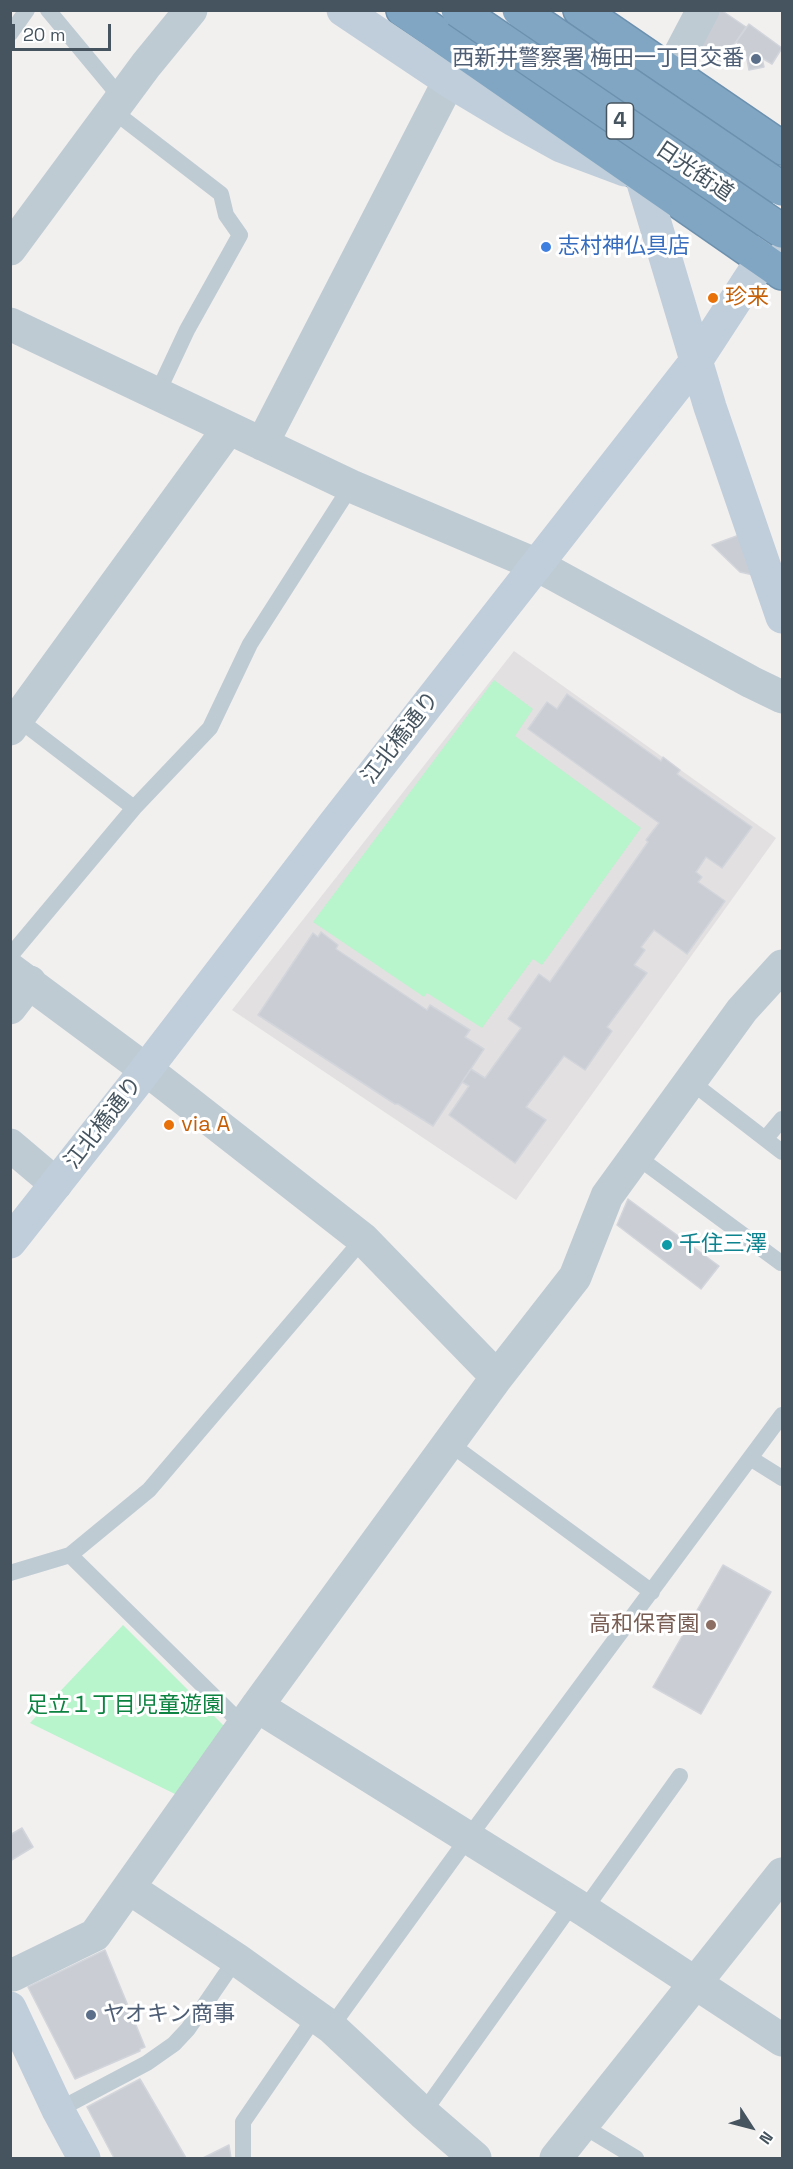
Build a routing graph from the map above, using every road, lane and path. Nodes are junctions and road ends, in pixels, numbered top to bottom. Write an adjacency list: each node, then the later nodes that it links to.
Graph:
1 (27, 10): 10 (lane)
2 (48, 10): 13 (lane)
3 (191, 10): 13 (street)
4 (343, 10): 12 (street)
5 (403, 10): 16 (highway, 4)
6 (458, 10): 18 (highway, 日光街道 / 4, bridge)
7 (519, 10): 17 (highway, 日光街道 / 4, bridge)
8 (703, 10): 11 (street)
9 (583, 12): 11 (highway); 16 (street)
10 (10, 34)
11 (671, 71): 14 (highway)
12 (449, 81): 16 (street); 25 (street)
13 (117, 104): 19 (street); 23 (lane)
14 (783, 148)
15 (783, 174): 16 (street)
16 (641, 176): 20 (highway, 4); 22 (street)
17 (783, 189)
18 (783, 230): 20 (street, 江北橋通り)
19 (10, 249)
20 (773, 267): 22 (street, 江北橋通り)
21 (10, 324): 23 (street)
22 (696, 361): 27 (street, 江北橋通り); 28 (street)
23 (157, 394): 24 (street)
24 (230, 428): 25 (street); 31 (street)
25 (262, 444): 26 (street)
26 (351, 486): 27 (street); 32 (lane)
27 (537, 565): 30 (street); 36 (street, 江北橋通り)
28 (776, 579): 29 (street)
29 (783, 616)
30 (783, 697)
31 (13, 720): 32 (lane)
32 (134, 808): 33 (lane)
33 (10, 956)
34 (783, 966): 37 (street)
35 (17, 986): 36 (street)
36 (146, 1070): 43 (street, 江北橋通り); 44 (street)
37 (690, 1082): 39 (lane); 42 (street)
38 (783, 1119): 39 (lane)
39 (766, 1138): 41 (lane)
40 (10, 1145): 43 (street)
41 (783, 1152)
42 (636, 1156): 46 (lane); 47 (street)
43 (56, 1184): 45 (street, 江北橋通り)
44 (363, 1239): 47 (street); 52 (lane)
45 (10, 1242)
46 (783, 1261)
47 (497, 1377): 49 (street)
48 (783, 1415): 50 (lane)
49 (449, 1443): 54 (lane); 55 (street)
50 (750, 1458): 51 (lane); 54 (lane)
51 (783, 1478)
52 (70, 1555): 53 (lane); 55 (lane)
53 (10, 1573)
54 (652, 1592): 57 (lane)
55 (250, 1715): 57 (street); 59 (street)
56 (680, 1776): 60 (lane)
57 (468, 1838): 60 (street); 65 (lane)
58 (783, 1874): 63 (street)
59 (129, 1888): 61 (street); 62 (street)
60 (578, 1907): 63 (street); 68 (lane)
61 (236, 1959): 65 (street); 67 (lane)
62 (10, 1974)
63 (696, 1983): 66 (street); 69 (street)
64 (10, 2008): 67 (street)
65 (323, 2022): 68 (street); 71 (lane)
66 (783, 2040)
67 (58, 2110): 70 (street)
68 (423, 2113): 72 (street)
69 (583, 2126): 73 (street); 74 (lane)
70 (84, 2158)
71 (243, 2158)
72 (475, 2158)
73 (556, 2158)
74 (636, 2158)

